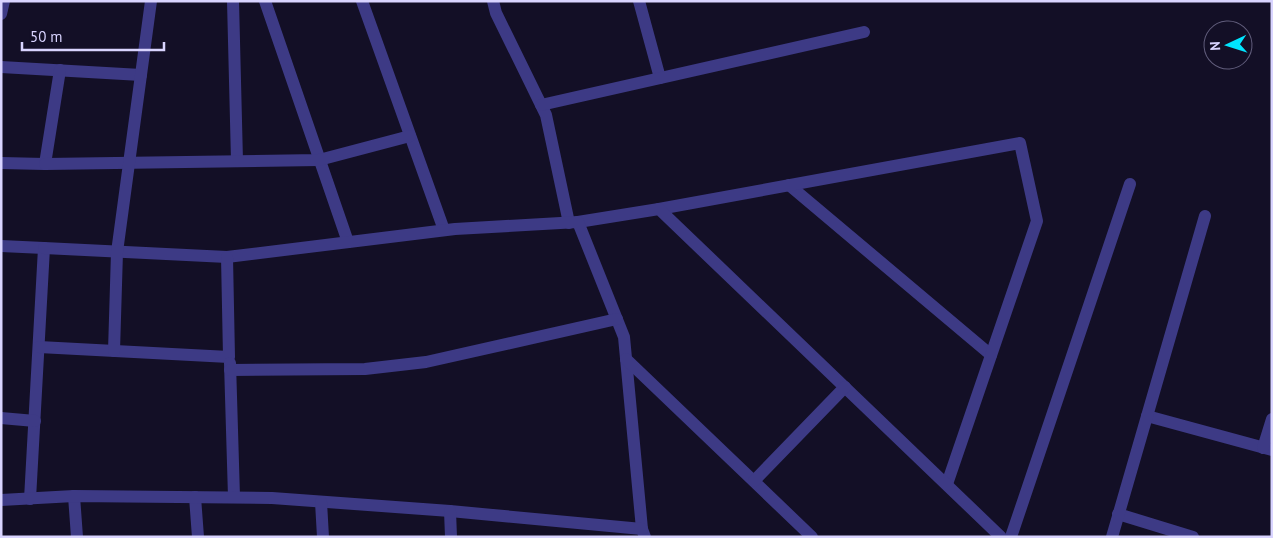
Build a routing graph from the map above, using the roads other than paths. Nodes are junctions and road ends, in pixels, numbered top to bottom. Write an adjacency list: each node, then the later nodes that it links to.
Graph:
1 (4, 1): 8 (street)
2 (151, 1): 12 (street)
3 (233, 1): 17 (street)
4 (265, 1): 16 (street)
5 (362, 1): 15 (street)
6 (493, 1): 14 (street)
7 (639, 1): 13 (street)
8 (1, 14)
9 (864, 32): 13 (street)
10 (1, 67): 11 (street)
11 (60, 70): 12 (street); 20 (street)
12 (141, 75): 19 (street)
13 (660, 78): 14 (street)
14 (541, 105): 25 (street)
15 (410, 136): 16 (street); 26 (street)
16 (319, 160): 17 (street); 27 (street)
17 (237, 161): 19 (street)
18 (1, 163): 20 (street)
19 (129, 163): 20 (street); 30 (street)
20 (45, 164)
21 (1130, 184): 61 (street)
22 (789, 185): 23 (street); 35 (street); 35 (street)
23 (659, 209): 25 (street); 38 (street)
24 (1205, 216): 39 (street)
25 (574, 222): 26 (street); 32 (street)
26 (444, 230): 27 (street)
27 (348, 242): 31 (street)
28 (1, 246): 29 (street)
29 (44, 248): 30 (street); 33 (street)
30 (117, 252): 31 (street); 34 (street)
31 (227, 256): 37 (street)
32 (617, 319): 36 (street); 37 (street)
33 (39, 347): 34 (street); 42 (street)
34 (114, 351): 37 (street)
35 (991, 355): 45 (street)
36 (626, 359): 44 (street); 54 (street)
37 (230, 363): 48 (street)
38 (845, 387): 44 (street); 45 (street)
39 (1147, 416): 43 (street); 53 (street)
40 (1, 418): 42 (street)
41 (1272, 420): 43 (street)
42 (35, 421): 49 (street)
43 (1267, 449)
44 (754, 481): 59 (street)
45 (947, 484): 60 (street)
46 (74, 496): 47 (street); 49 (street); 55 (street)
47 (195, 496): 48 (street); 56 (street)
48 (234, 498): 51 (street)
49 (30, 499): 50 (street)
50 (1, 500)
51 (321, 502): 52 (street); 57 (street)
52 (450, 511): 54 (street); 58 (street)
53 (1118, 514): 62 (street); 63 (street)
54 (643, 533)
55 (77, 537)
56 (198, 537)
57 (323, 537)
58 (451, 537)
59 (812, 537)
60 (1001, 537)
61 (1011, 537)
62 (1112, 537)
63 (1193, 537)

